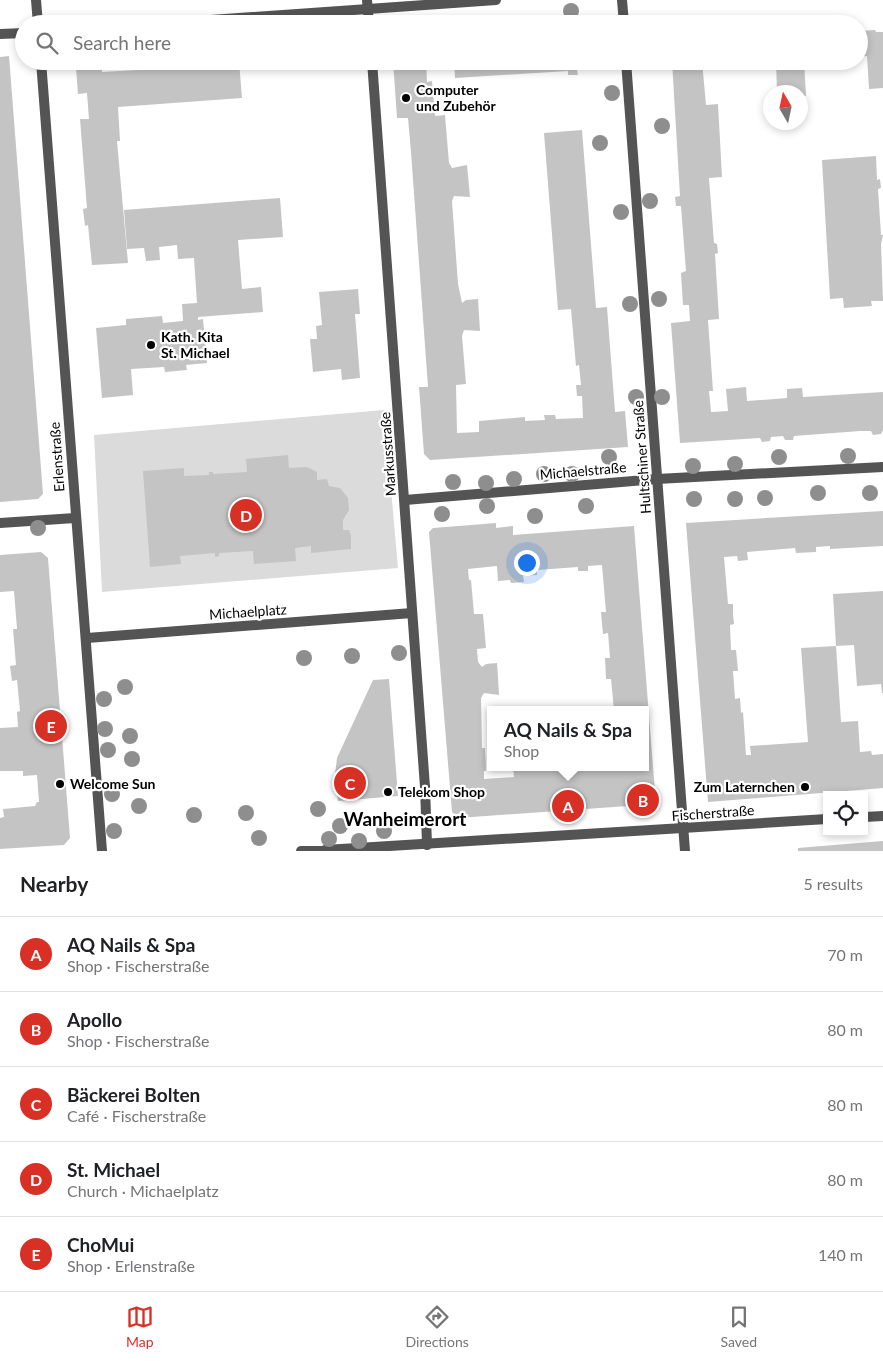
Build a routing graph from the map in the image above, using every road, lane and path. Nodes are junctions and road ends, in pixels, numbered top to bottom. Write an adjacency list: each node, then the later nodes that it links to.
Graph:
1 (36, 0): 5 (street)
2 (496, 0): 4 (street)
3 (622, 0): 7 (street)
4 (367, 4): 6 (street)
5 (37, 15)
6 (250, 15)
7 (623, 15)
8 (15, 33): 9 (street)
9 (0, 34)
10 (42, 70): 16 (street, Erlenstraße)
11 (373, 70): 15 (street, Markusstraße)
12 (627, 70): 14 (street, Hultschiner Straße)
13 (883, 466): 14 (street, Michaelstraße)
14 (657, 479): 15 (street, Michaelstraße); 23 (street, Hultschiner Straße)
15 (405, 500): 18 (street, Markusstraße)
16 (75, 518): 17 (street); 19 (street, Erlenstraße)
17 (0, 524)
18 (412, 613): 19 (street, Michaelplatz); 24 (street, Markusstraße)
19 (87, 638): 25 (street, Erlenstraße)
20 (883, 816): 21 (street)
21 (868, 817)
22 (823, 819): 23 (street, Fischerstraße)
23 (684, 829): 24 (street, Fischerstraße); 28 (street, Hultschiner Straße)
24 (427, 845): 27 (street, Fischerstraße)
25 (102, 851)
26 (301, 851): 27 (street, Fischerstraße)
27 (325, 851)
28 (685, 851)

